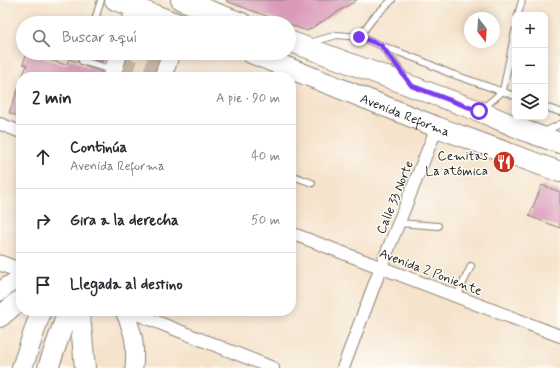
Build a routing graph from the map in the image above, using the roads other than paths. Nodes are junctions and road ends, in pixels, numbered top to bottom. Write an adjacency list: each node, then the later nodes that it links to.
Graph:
1 (101, 0): 8 (lane)
2 (115, 0): 6 (main road)
3 (392, 0): 12 (lane)
4 (522, 0): 7 (lane)
5 (186, 1): 10 (main road); 11 (main road)
6 (134, 10): 9 (main road)
7 (519, 12)
8 (96, 16)
9 (153, 16)
10 (183, 16)
11 (224, 16)
12 (359, 37): 13 (lane); 15 (lane)
13 (296, 43)
14 (296, 44): 24 (main road)
15 (381, 45): 24 (lane); 25 (lane)
16 (512, 47): 25 (lane)
17 (82, 60): 21 (lane)
18 (117, 60): 22 (main road)
19 (169, 60): 23 (main road)
20 (269, 60): 32 (main road, Avenida Reforma)
21 (107, 72)
22 (113, 72)
23 (165, 72)
24 (412, 86): 28 (main road)
25 (503, 91): 26 (lane); 28 (lane)
26 (512, 95)
27 (548, 108): 29 (lane)
28 (479, 111): 34 (main road)
29 (560, 112)
30 (0, 124): 33 (street)
31 (560, 124): 34 (lane)
32 (437, 127): 36 (main road, Avenida Reforma); 40 (street, Calle 33 Norte)
33 (16, 130)
34 (533, 134): 35 (main road); 36 (main road)
35 (560, 143)
36 (519, 157): 37 (main road, Avenida Reforma)
37 (560, 172)
38 (296, 177): 39 (lane)
39 (312, 183)
40 (398, 223): 41 (lane); 45 (street, Calle 33 Norte)
41 (438, 226)
42 (296, 235): 45 (street, Avenida 2 Poniente)
43 (0, 263): 46 (street)
44 (471, 266): 49 (lane)
45 (381, 267): 49 (street, Avenida 2 Poniente); 63 (street, Calle 33 Norte)
46 (16, 269)
47 (16, 281): 48 (main road)
48 (0, 292)
49 (457, 296): 57 (street, Avenida 2 Poniente)
50 (16, 303): 56 (main road)
51 (39, 316): 58 (main road)
52 (66, 316): 59 (main road)
53 (79, 316): 60 (main road)
54 (126, 316): 61 (main road)
55 (143, 316): 62 (street)
56 (0, 318)
57 (560, 336)
58 (22, 368)
59 (48, 368)
60 (85, 368)
61 (134, 368)
62 (273, 368)
63 (343, 368)

